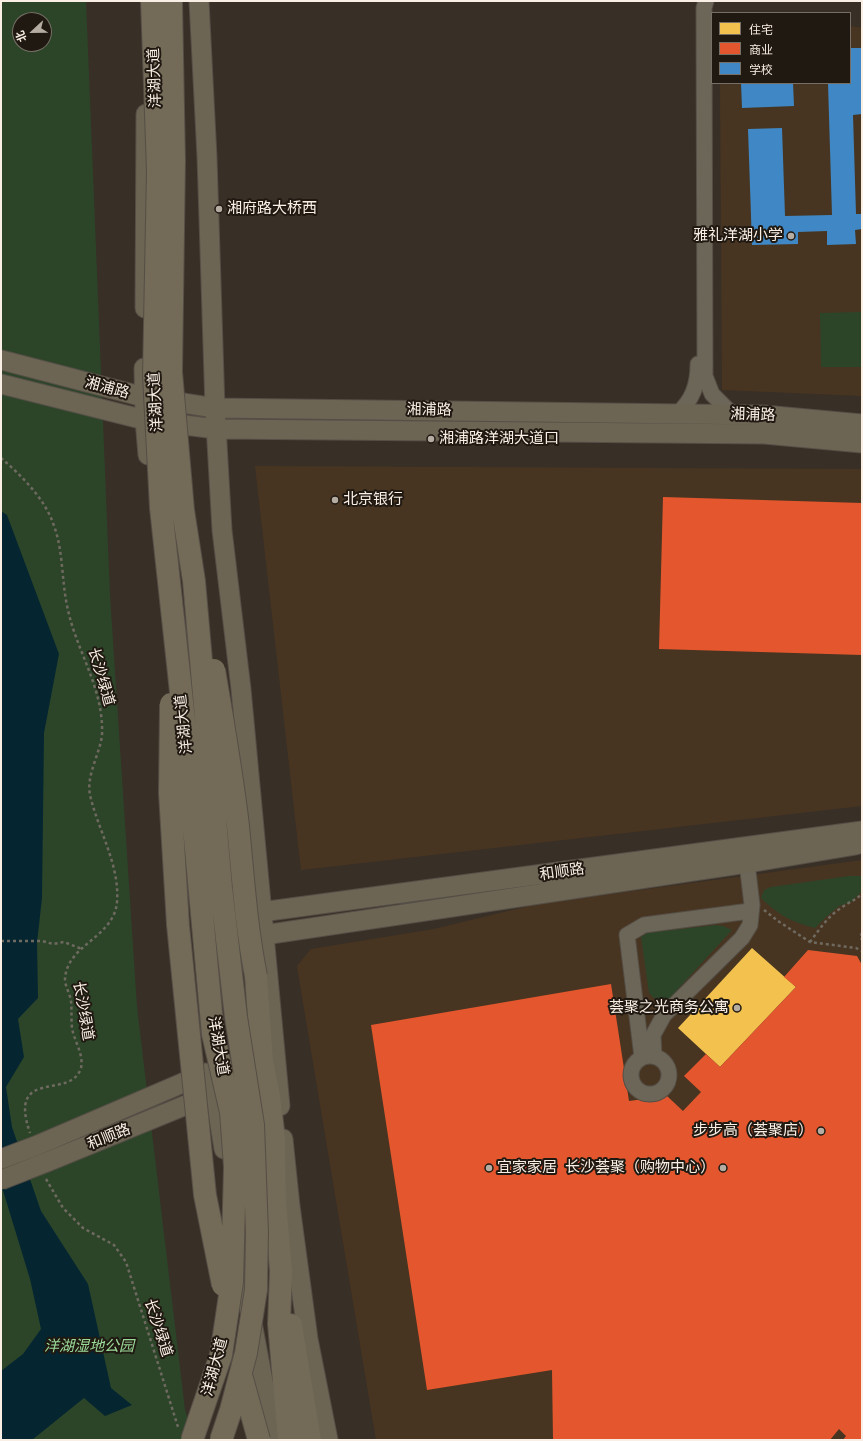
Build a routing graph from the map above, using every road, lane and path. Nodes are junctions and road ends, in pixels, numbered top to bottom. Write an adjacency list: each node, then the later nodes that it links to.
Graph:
1 (147, 1): 9 (main road)
2 (152, 1): 18 (highway, 洋湖大道, bridge)
3 (171, 1): 19 (highway, 洋湖大道, bridge)
4 (199, 1): 10 (main road)
5 (696, 1): 11 (street)
6 (706, 1): 12 (street)
7 (1, 360): 9 (main road, 湘浦路)
8 (1, 384): 13 (main road, 湘浦路)
9 (144, 397): 10 (main road, 湘浦路); 13 (main road)
10 (215, 408): 11 (main road, 湘浦路); 15 (main road)
11 (677, 414): 12 (main road, 湘浦路)
12 (732, 414): 14 (main road, 湘浦路)
13 (145, 420): 15 (main road, 湘浦路); 33 (main road)
14 (862, 424)
15 (216, 429): 16 (main road, 湘浦路); 25 (main road)
16 (862, 443)
17 (1, 458): 31 (path, 长沙绿道)
18 (167, 571): 40 (highway, 洋湖大道, bridge); 42 (highway, bridge)
19 (194, 581): 39 (highway, bridge); 41 (highway, 洋湖大道, bridge)
20 (862, 831): 25 (main road, 和顺路)
21 (862, 844): 22 (main road, 和顺路)
22 (747, 863): 24 (street); 27 (main road, 和顺路)
23 (862, 894): 30 (path)
24 (757, 910): 24 (street); 30 (path)
25 (261, 912): 27 (main road)
26 (862, 933): 28 (path)
27 (264, 935): 46 (main road)
28 (862, 939)
29 (1, 941): 31 (path)
30 (810, 942): 32 (path)
31 (82, 949): 35 (path, 长沙绿道)
32 (862, 951)
33 (211, 1070): 34 (main road); 35 (main road, 和顺路)
34 (216, 1092): 37 (main road, 和顺路); 43 (main road)
35 (35, 1139): 36 (main road, 和顺路, bridge)
36 (1, 1159)
37 (46, 1170): 38 (main road, 和顺路, bridge); 40 (path, 长沙绿道)
38 (1, 1180)
39 (281, 1271): 44 (highway); 45 (highway)
40 (186, 1435)
41 (220, 1440)
42 (259, 1440)
43 (274, 1440)
44 (289, 1440)
45 (310, 1440)
46 (328, 1440)

